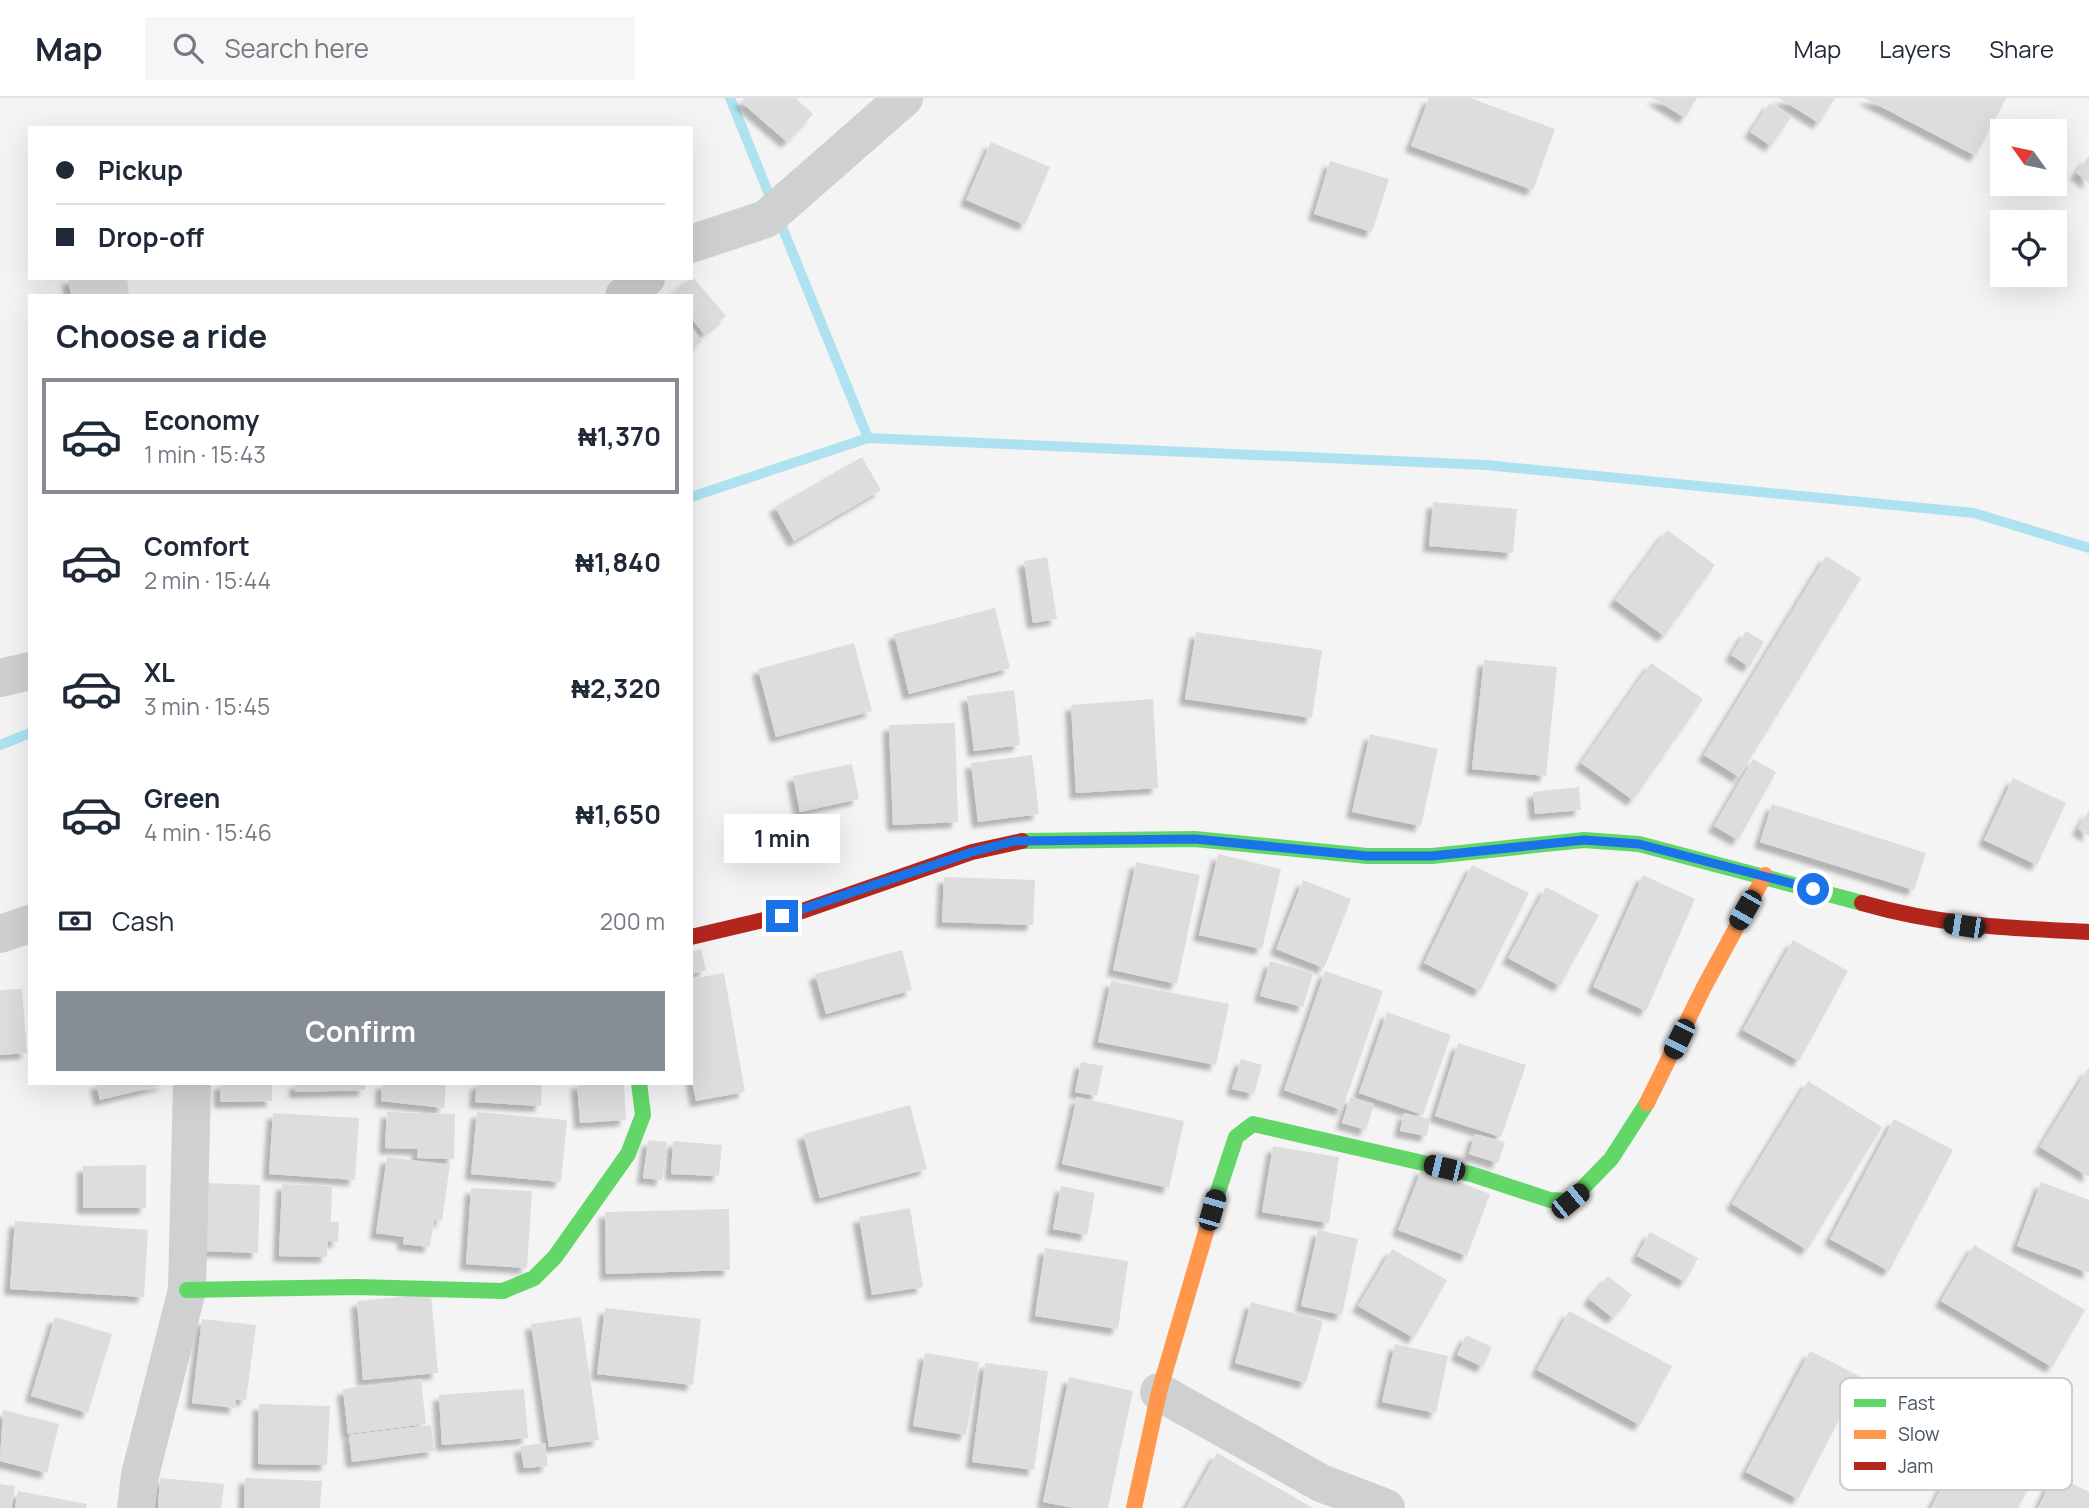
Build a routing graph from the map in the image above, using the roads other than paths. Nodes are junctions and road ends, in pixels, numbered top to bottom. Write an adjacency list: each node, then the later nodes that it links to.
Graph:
1 (904, 98): 2 (street)
2 (693, 243)
3 (644, 280): 4 (street)
4 (626, 294)
5 (28, 671): 6 (street)
6 (0, 678)
7 (1765, 875): 9 (street); 11 (street); 15 (street)
8 (28, 925): 10 (street)
9 (2089, 932)
10 (0, 934)
11 (693, 937)
12 (192, 1085): 14 (street)
13 (639, 1085): 14 (street)
14 (187, 1290): 16 (street)
15 (1159, 1392): 17 (street); 18 (street)
16 (135, 1508)
17 (1134, 1508)
18 (1386, 1508)

